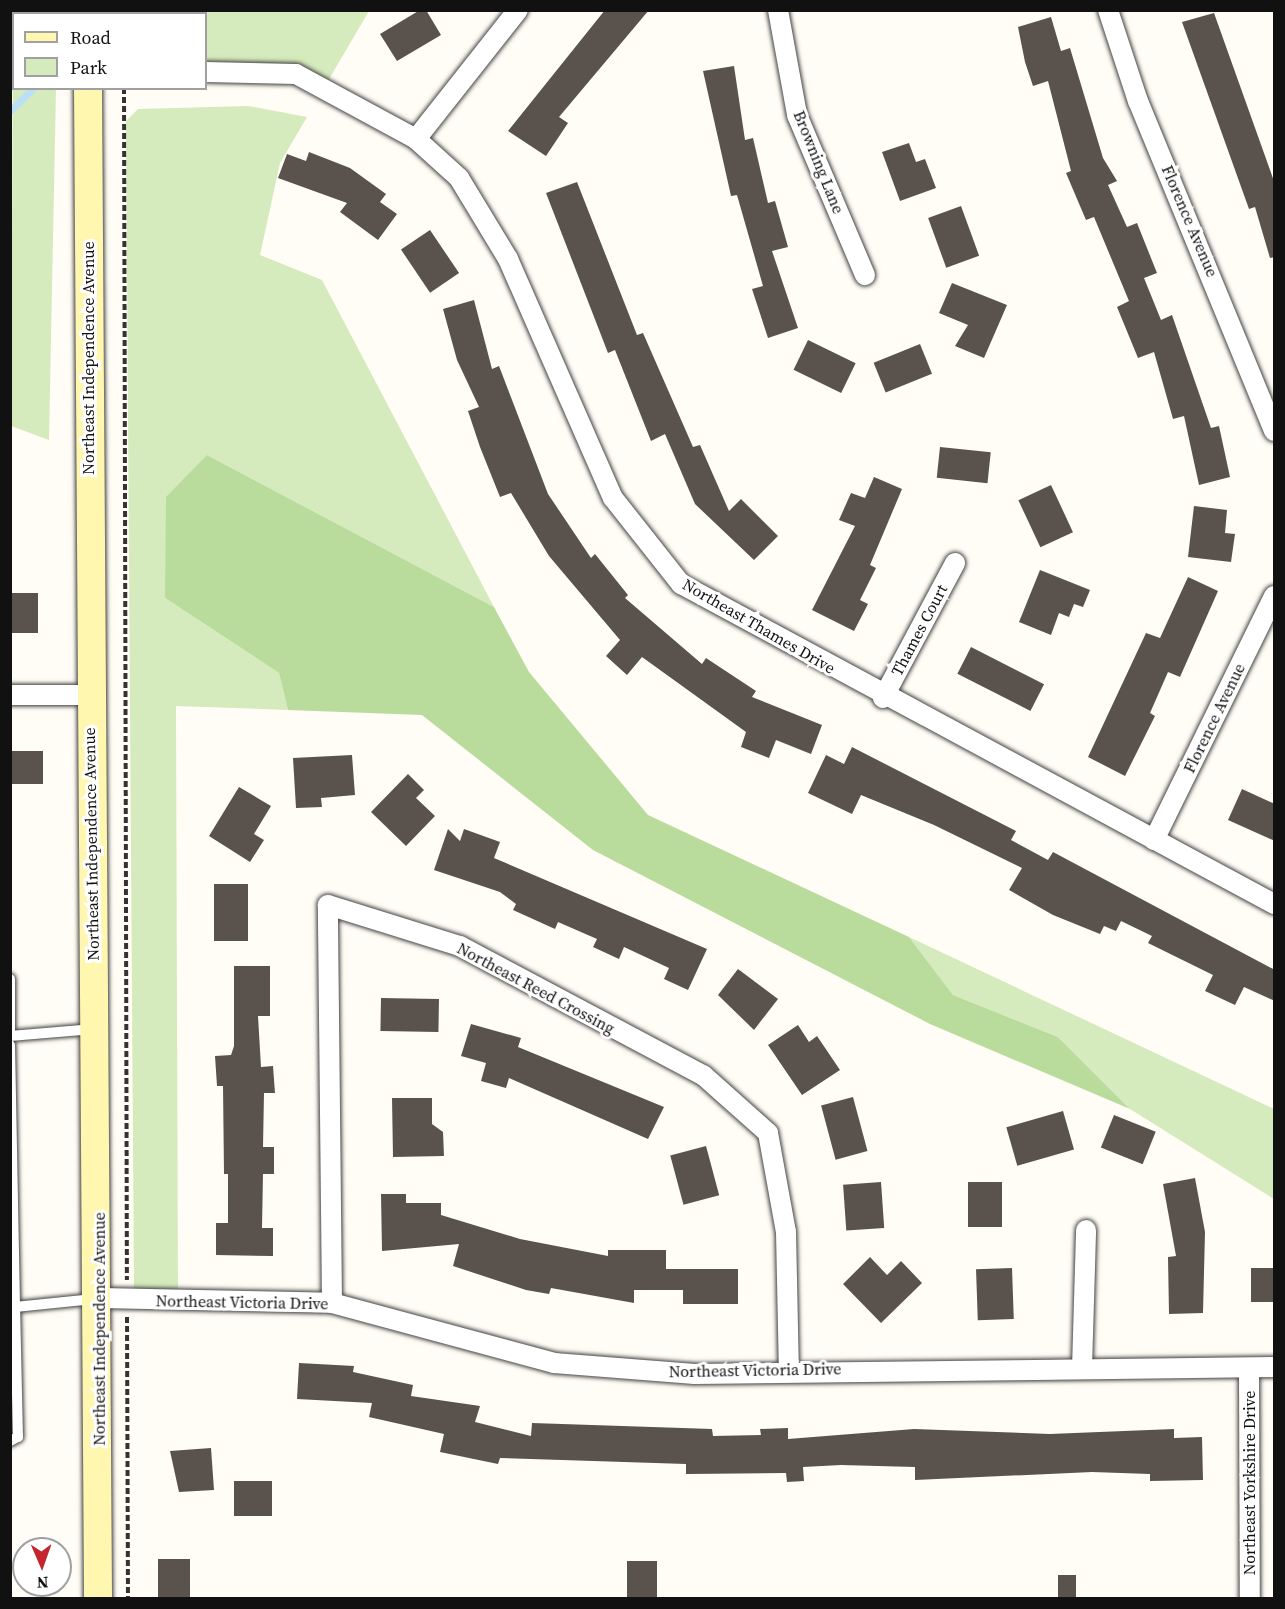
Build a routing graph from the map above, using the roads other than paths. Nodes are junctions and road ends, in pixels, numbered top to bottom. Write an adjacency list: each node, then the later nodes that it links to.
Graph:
1 (518, 10): 6 (street)
2 (778, 10): 7 (street, Browning Lane)
3 (1108, 10): 8 (street, Florence Avenue)
4 (207, 72): 6 (street, Northeast Thames Drive)
5 (88, 90): 12 (street, Northeast Independence Avenue)
6 (416, 140): 13 (street, Northeast Thames Drive)
7 (865, 275)
8 (1275, 431)
9 (955, 563): 13 (street, Thames Court)
10 (1275, 596): 14 (street, Florence Avenue)
11 (10, 695): 12 (street)
12 (89, 695): 17 (street, Northeast Independence Avenue)
13 (883, 698): 14 (street, Northeast Thames Drive)
14 (1154, 840): 15 (street, Northeast Thames Drive)
15 (1275, 904)
16 (10, 980): 18 (lane)
17 (95, 1029): 18 (lane); 21 (street, Northeast Independence Avenue)
18 (10, 1034)
19 (10, 1045): 23 (lane)
20 (1086, 1230): 25 (street)
21 (114, 1299): 22 (street, Northeast Victoria Drive); 23 (lane); 29 (street, Northeast Independence Avenue)
22 (332, 1303): 27 (street, Northeast Victoria Drive); 27 (street, Northeast Reed Crossing)
23 (15, 1307): 28 (lane)
24 (1275, 1367): 26 (street, Northeast Victoria Drive)
25 (1082, 1368): 26 (street, Northeast Victoria Drive); 27 (street, Northeast Victoria Drive)
26 (1249, 1368): 30 (street, Northeast Yorkshire Drive)
27 (789, 1370)
28 (10, 1441)
29 (99, 1599)
30 (1250, 1599)

